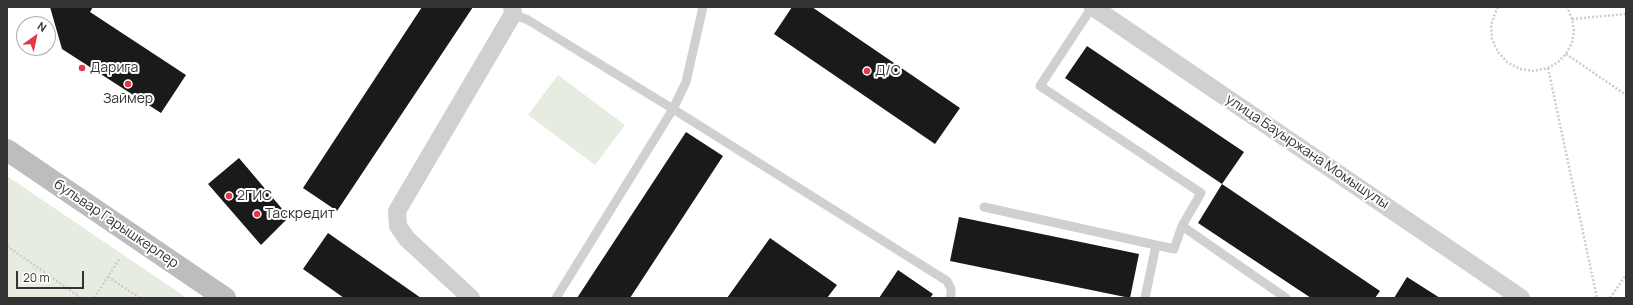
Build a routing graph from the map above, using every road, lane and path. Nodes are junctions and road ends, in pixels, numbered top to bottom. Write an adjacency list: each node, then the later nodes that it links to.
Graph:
1 (702, 7): 11 (lane)
2 (1092, 7): 14 (lane); 29 (street, улица Бауыржана Момышулы)
3 (1498, 7): 9 (path)
4 (1567, 7): 7 (path)
5 (512, 10): 11 (lane); 24 (street)
6 (1626, 14): 7 (path)
7 (1572, 19): 8 (path)
8 (1566, 54): 9 (path); 10 (path)
9 (1548, 68): 30 (path)
10 (1626, 95)
11 (673, 109): 25 (lane); 26 (lane)
12 (7, 150): 23 (street, бульвар Гарышкерлер)
13 (984, 207): 15 (lane)
14 (1182, 226): 15 (lane); 28 (lane)
15 (1156, 245): 27 (lane)
16 (7, 246): 20 (path)
17 (120, 258): 19 (path)
18 (1626, 275): 31 (path)
19 (108, 277): 21 (path); 22 (path)
20 (81, 298)
21 (94, 298)
22 (140, 298)
23 (225, 298)
24 (471, 298)
25 (556, 298)
26 (950, 298)
27 (1144, 298)
28 (1286, 298)
29 (1521, 298)
30 (1597, 298)
31 (1610, 298)

